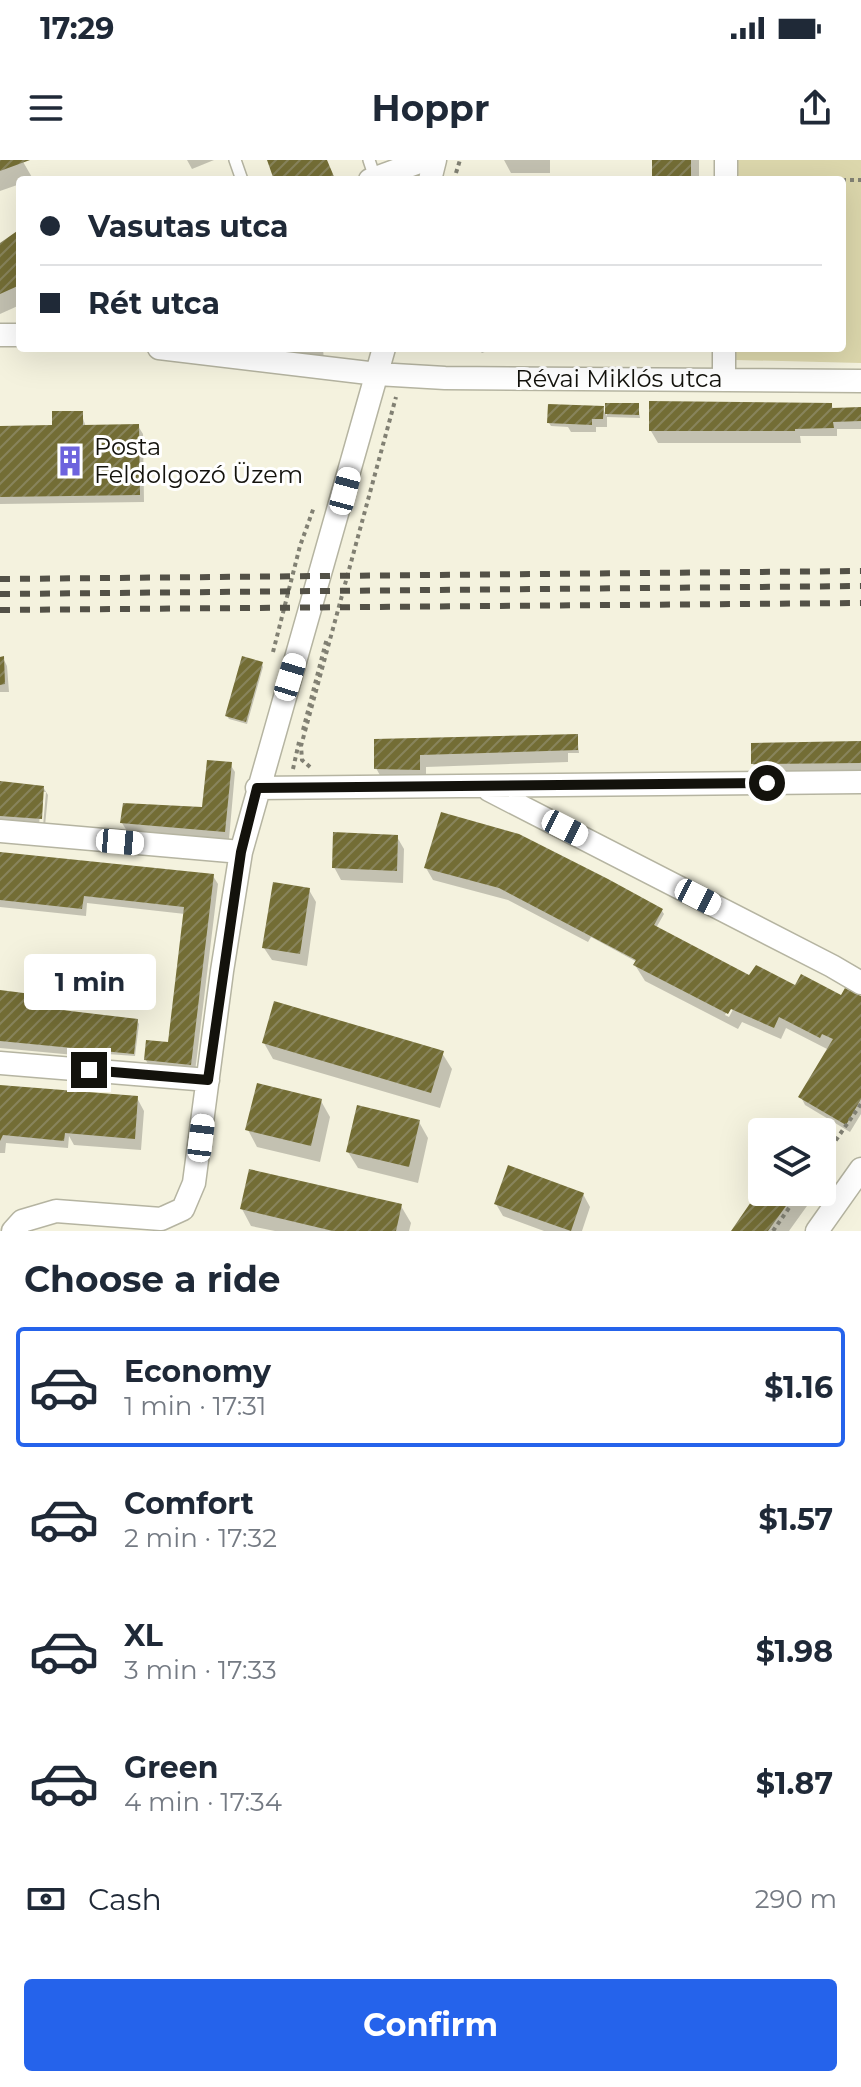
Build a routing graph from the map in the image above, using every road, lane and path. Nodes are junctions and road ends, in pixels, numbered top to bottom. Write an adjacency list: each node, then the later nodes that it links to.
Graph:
1 (425, 160): 2 (street)
2 (372, 173)
3 (193, 352): 6 (street, Révai Miklós utca)
4 (383, 352): 6 (street)
5 (724, 352): 8 (street)
6 (377, 374): 7 (street, Révai Miklós utca); 13 (street)
7 (401, 376): 8 (street, Révai Miklós utca); 10 (path)
8 (724, 380): 9 (street, Révai Miklós utca)
9 (861, 381)
10 (311, 767)
11 (861, 782): 12 (street)
12 (484, 787): 13 (street); 16 (street)
13 (257, 788): 15 (street)
14 (0, 831): 15 (street)
15 (241, 852): 18 (street)
16 (861, 983)
17 (0, 1063): 18 (street)
18 (208, 1080): 23 (street)
19 (861, 1104): 20 (path)
20 (836, 1140)
21 (861, 1169): 25 (street)
22 (790, 1206): 24 (path)
23 (13, 1231)
24 (773, 1231)
25 (817, 1231)

